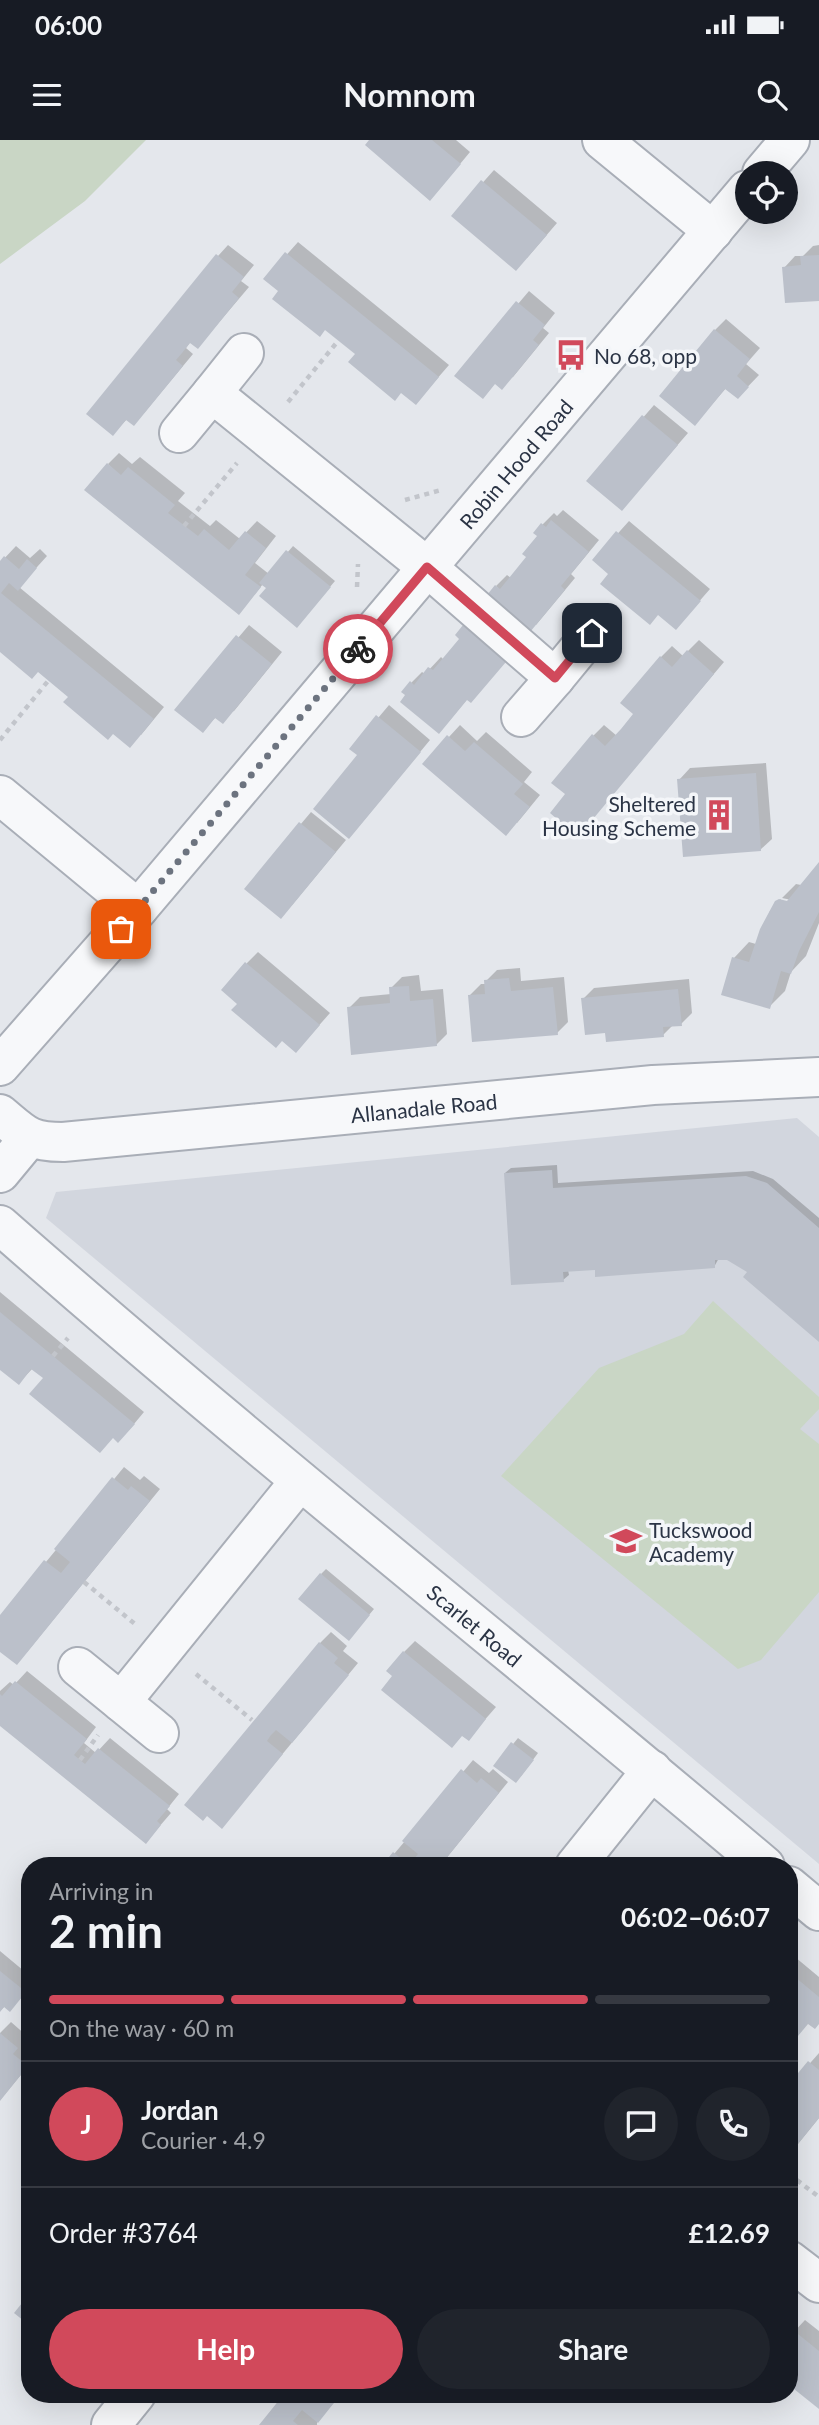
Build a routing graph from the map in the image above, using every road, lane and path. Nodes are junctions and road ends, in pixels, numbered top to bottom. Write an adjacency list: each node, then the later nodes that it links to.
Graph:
1 (602, 140): 5 (street)
2 (790, 140): 3 (street)
3 (772, 161)
4 (735, 204): 5 (street, Robin Hood Road)
5 (713, 231): 9 (street, Robin Hood Road)
6 (244, 353): 7 (street)
7 (212, 393): 8 (street); 9 (street)
8 (179, 433)
9 (427, 567): 11 (street); 16 (street, Robin Hood Road)
10 (592, 633): 11 (street)
11 (555, 678): 13 (street)
12 (48, 681): 14 (path)
13 (521, 717)
14 (0, 740)
15 (0, 795): 16 (street)
16 (138, 909): 17 (street, Robin Hood Road)
17 (0, 1066)
18 (819, 1077): 20 (street, Allanadale Road)
19 (0, 1114): 20 (street)
20 (29, 1138): 21 (street)
21 (0, 1173)
22 (0, 1225): 25 (street, Scarlet Road)
23 (62, 1345): 24 (path)
24 (53, 1356)
25 (300, 1481): 27 (street); 29 (street, Scarlet Road)
26 (78, 1667): 27 (street)
27 (121, 1702): 28 (street)
28 (159, 1733)
29 (652, 1770): 30 (street); 31 (street, Scarlet Road)
30 (582, 1857)
31 (754, 1857)
32 (798, 1894): 33 (street)
33 (819, 1911)
34 (798, 2181): 35 (path)
35 (819, 2197)
36 (798, 2267): 37 (street)
37 (819, 2283)
38 (129, 2403): 39 (street)
39 (111, 2425)

